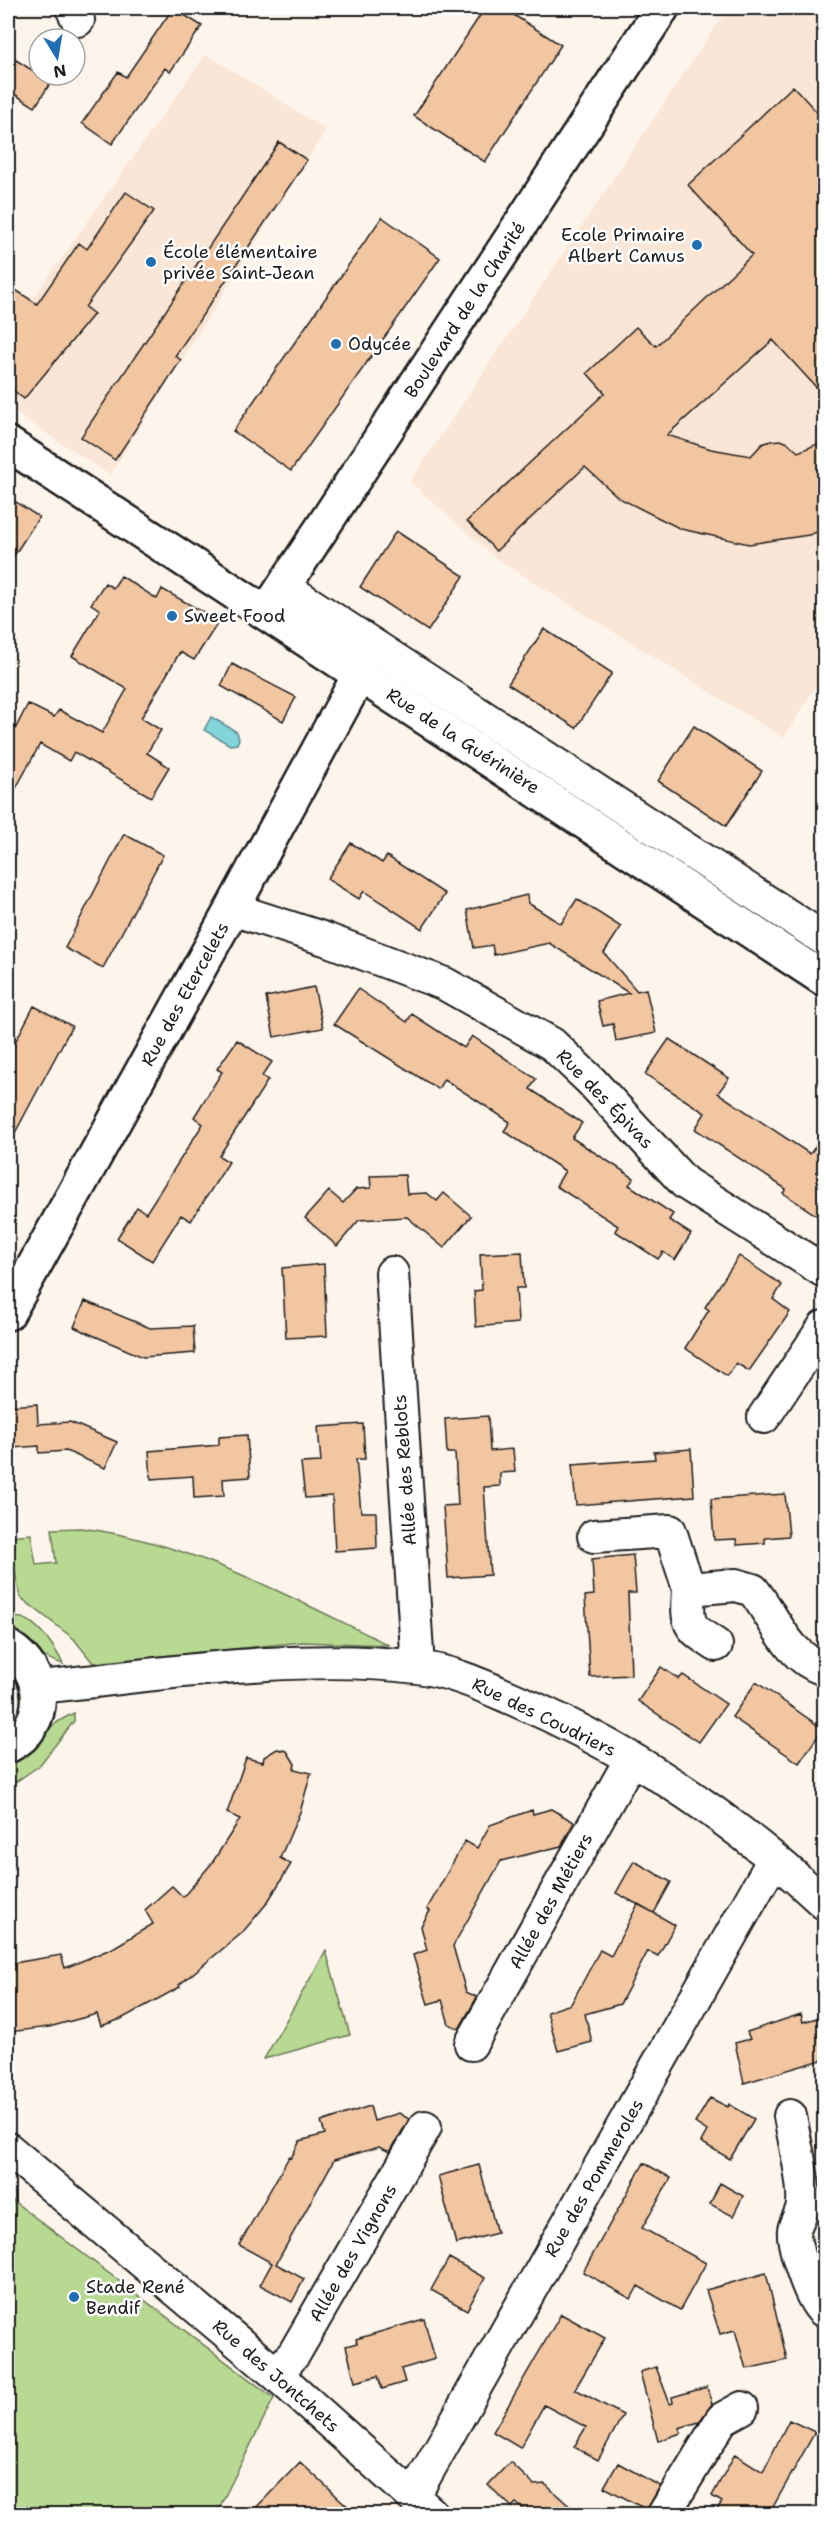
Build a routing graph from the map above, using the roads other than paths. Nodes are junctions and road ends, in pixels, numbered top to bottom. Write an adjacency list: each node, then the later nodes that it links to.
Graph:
1 (662, 8): 3 (street, Boulevard de la Charité)
2 (8, 444): 3 (street, Rue de la Guérinière)
3 (275, 600): 4 (street, Rue de la Guérinière); 6 (street)
4 (360, 674): 5 (street, Rue des Etercelets); 7 (street, Rue de la Guérinière)
5 (232, 909): 8 (street, Rue des Épivas); 10 (street, Rue des Etercelets)
6 (825, 939)
7 (825, 979)
8 (825, 1271)
9 (392, 1273): 17 (street, Allée des Reblots)
10 (10, 1304)
11 (825, 1327): 12 (street)
12 (764, 1417)
13 (594, 1536): 14 (street)
14 (689, 1589): 15 (street); 18 (street)
15 (716, 1646)
16 (8, 1647): 19 (street)
17 (418, 1667): 19 (street, Rue des Coudriers); 21 (street, Rue des Coudriers)
18 (825, 1669)
19 (38, 1687): 20 (street)
20 (10, 1747)
21 (631, 1759): 22 (street, Rue des Coudriers); 24 (street, Allée des Métiers)
22 (774, 1858): 23 (street, Rue des Coudriers); 31 (street, Rue des Pommeroles)
23 (825, 1903)
24 (471, 2044)
25 (790, 2116): 28 (street)
26 (425, 2127): 29 (street, Allée des Vignons)
27 (8, 2150): 29 (street, Rue des Jontchets)
28 (825, 2311)
29 (276, 2374): 31 (street, Rue des Jontchets)
30 (742, 2408): 32 (street)
31 (422, 2506)
32 (664, 2514)

